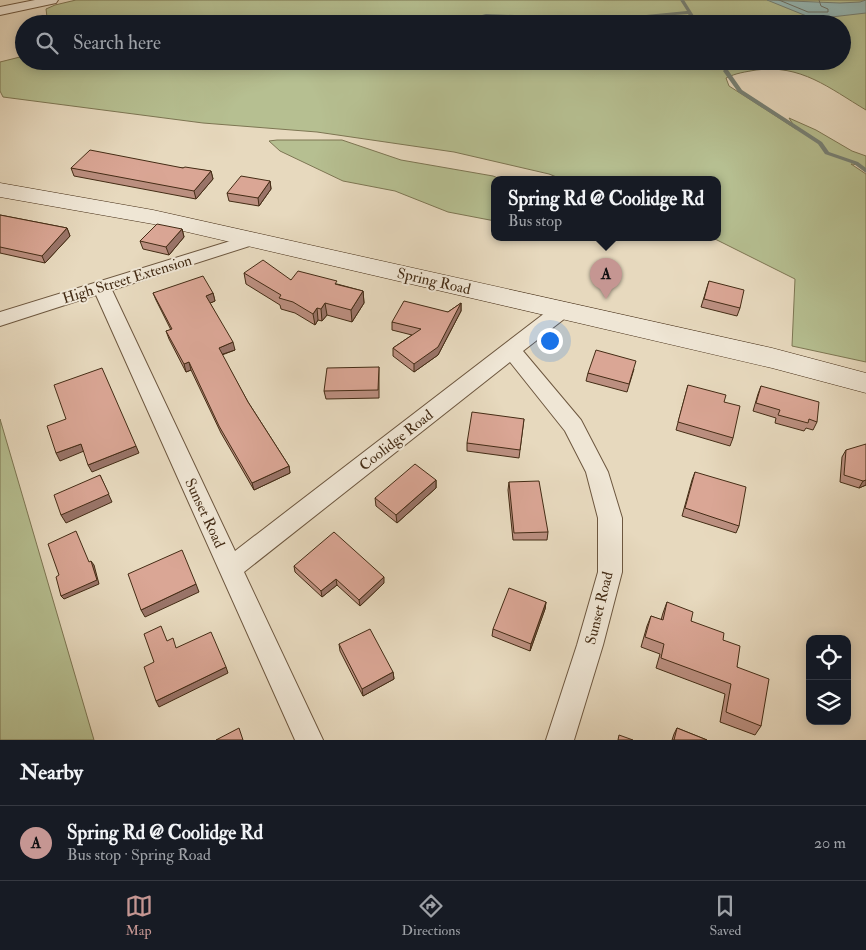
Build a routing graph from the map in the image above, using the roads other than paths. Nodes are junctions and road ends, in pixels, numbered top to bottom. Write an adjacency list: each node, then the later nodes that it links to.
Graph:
1 (52, 0): 2 (street)
2 (0, 11)
3 (0, 190): 4 (main road, Spring Road)
4 (253, 239): 5 (street, High Street Extension); 6 (main road, Spring Road)
5 (101, 287): 7 (street, High Street Extension); 10 (street, Sunset Road)
6 (561, 312): 8 (street, Coolidge Road); 9 (main road, Spring Road)
7 (0, 319)
8 (512, 351): 10 (street, Coolidge Road); 12 (street, Sunset Road)
9 (866, 382)
10 (231, 568): 11 (street, Sunset Road)
11 (309, 740)
12 (560, 740)

